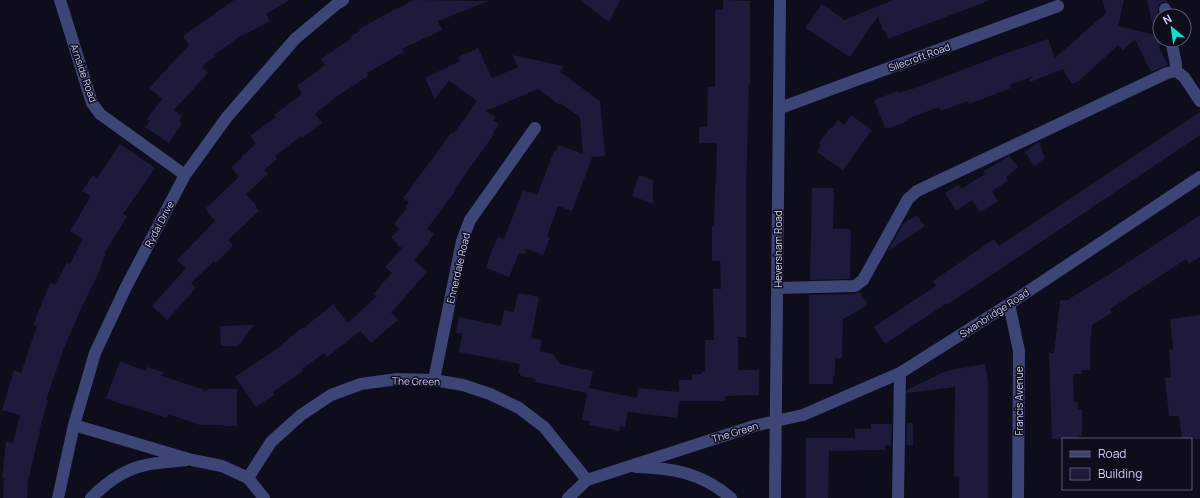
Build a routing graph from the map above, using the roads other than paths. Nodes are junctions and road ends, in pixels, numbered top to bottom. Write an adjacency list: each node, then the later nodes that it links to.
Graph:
1 (60, 0): 10 (street, Arnside Road)
2 (344, 0): 10 (street, Rydal Drive)
3 (780, 0): 8 (street, Heversham Road)
4 (1058, 6): 8 (street, Silecroft Road)
5 (1173, 48): 6 (street)
6 (1176, 71): 7 (street); 12 (street)
7 (1200, 102)
8 (780, 108): 12 (street, Heversham Road)
9 (534, 128): 15 (street, Ennerdale Road)
10 (185, 175): 17 (street, Rydal Drive)
11 (1200, 177): 13 (street, Swanbridge Road)
12 (777, 288): 16 (street, Heversham Road)
13 (1009, 304): 14 (street, Swanbridge Road); 29 (street, Francis Avenue)
14 (900, 373): 16 (street, Swanbridge Road); 28 (street)
15 (434, 380): 20 (street, The Green); 21 (street, The Green)
16 (775, 422): 19 (street, The Green); 27 (street, Heversham Road)
17 (74, 425): 18 (street); 22 (street, Rydal Drive)
18 (192, 460): 20 (street); 23 (street)
19 (627, 466): 21 (street, The Green); 26 (street, The Green)
20 (248, 478): 24 (street)
21 (587, 480): 25 (street, The Green)
22 (58, 498)
23 (91, 498)
24 (264, 498)
25 (568, 498)
26 (731, 498)
27 (775, 498)
28 (898, 498)
29 (1018, 498)

